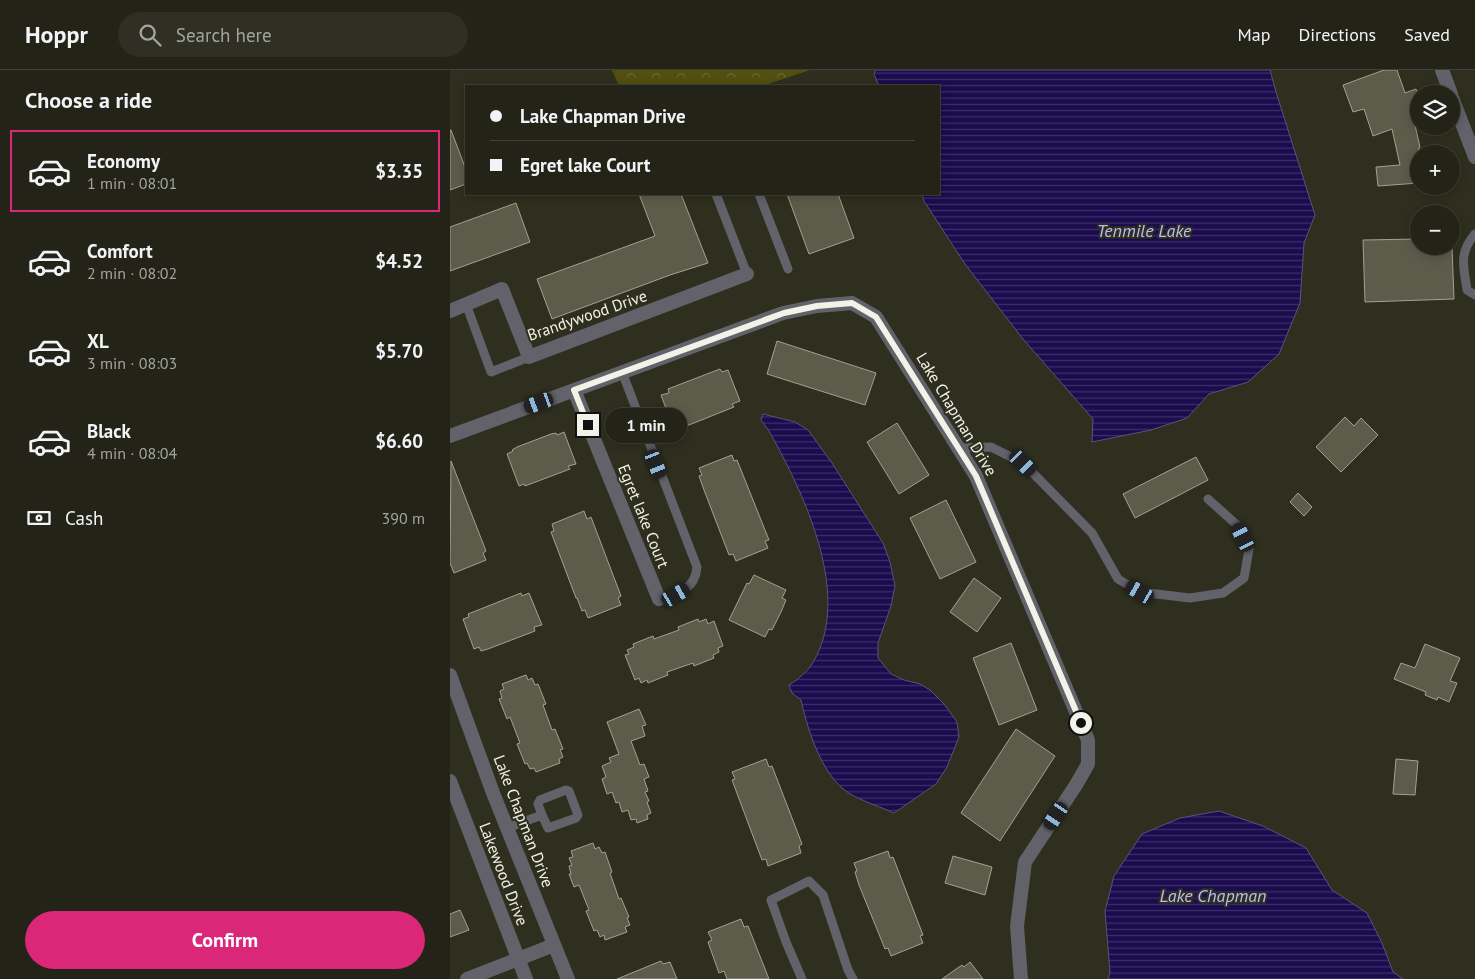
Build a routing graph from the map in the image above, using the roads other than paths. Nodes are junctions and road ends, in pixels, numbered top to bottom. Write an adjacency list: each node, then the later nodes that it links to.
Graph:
1 (1442, 70): 2 (street)
2 (1448, 85)
3 (1460, 118): 4 (street)
4 (1475, 157)
5 (716, 195): 9 (lane)
6 (759, 195): 8 (lane)
7 (1475, 234): 10 (lane)
8 (788, 269)
9 (747, 274): 13 (street, Brandywood Drive)
10 (1475, 295)
11 (466, 304): 12 (street, Brandywood Drive); 13 (street, Brandywood Drive); 13 (lane)
12 (450, 311)
13 (528, 357)
14 (622, 372): 15 (street, Lake Chapman Drive); 17 (street, Lake Chapman Drive); 19 (lane)
15 (574, 390): 16 (street, Lake Chapman Drive); 19 (street, Egret lake Court)
16 (450, 436)
17 (959, 448): 18 (lane); 31 (street, Lake Chapman Drive)
18 (1208, 499)
19 (658, 598)
20 (452, 684): 23 (street, Lake Chapman Drive)
21 (450, 781): 25 (street, Lakewood Drive)
22 (542, 815): 22 (lane); 23 (lane)
23 (507, 828): 24 (street, Lake Chapman Drive)
24 (554, 945): 25 (street); 28 (street, Lake Chapman Drive)
25 (518, 959): 26 (street); 27 (street, Lakewood Drive)
26 (467, 979)
27 (526, 979)
28 (568, 979)
29 (802, 979): 30 (lane)
30 (853, 979)
31 (1021, 979)

